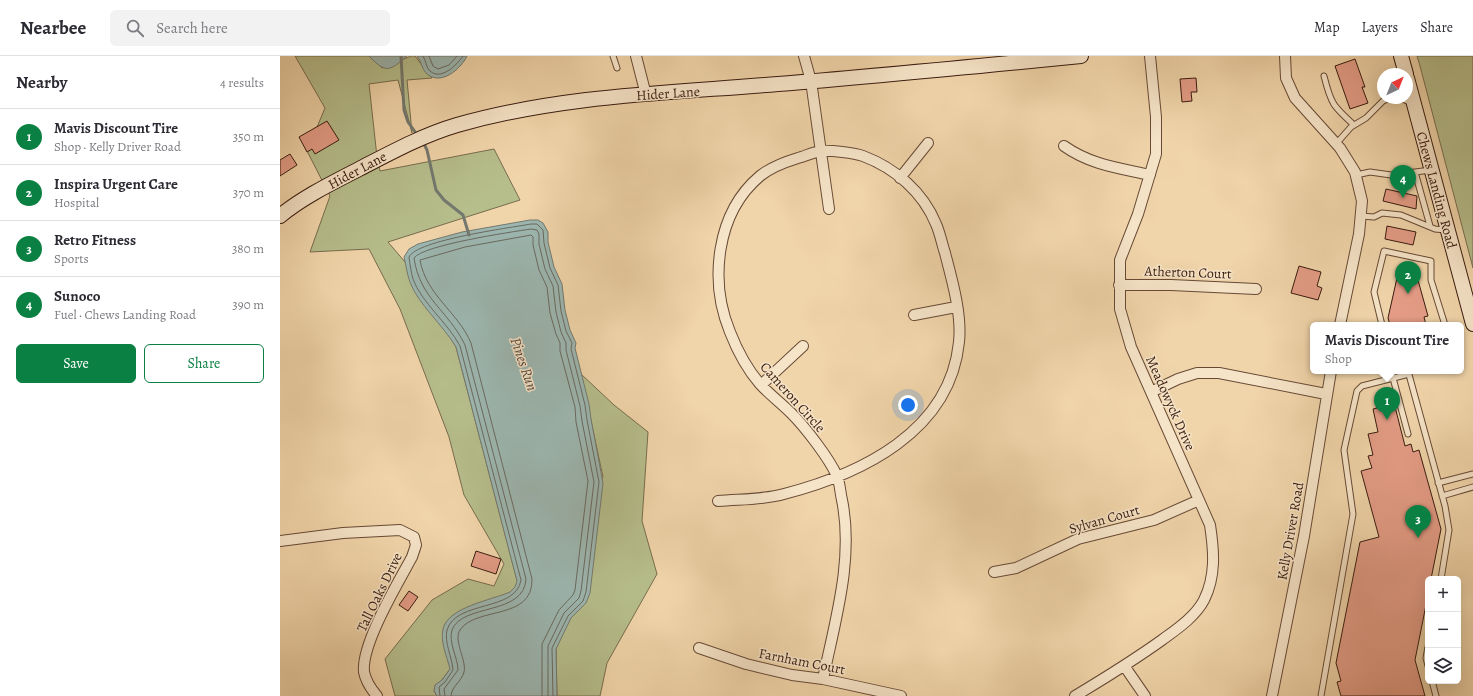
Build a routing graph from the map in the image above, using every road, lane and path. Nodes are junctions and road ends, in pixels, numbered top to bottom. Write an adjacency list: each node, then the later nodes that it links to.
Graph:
1 (614, 56): 9 (lane)
2 (636, 56): 13 (street)
3 (804, 56): 12 (street)
4 (1081, 56): 8 (street, Hider Lane)
5 (1150, 56): 23 (street, Meadowyck Drive)
6 (1285, 56): 18 (street)
7 (1401, 56): 10 (street)
8 (1005, 60): 12 (street, Hider Lane)
9 (617, 68)
10 (1404, 68)
11 (1324, 76): 16 (lane)
12 (811, 81): 13 (street, Hider Lane); 20 (street)
13 (646, 95): 27 (street, Hider Lane)
14 (1380, 104): 16 (lane)
15 (1411, 104): 21 (street, Chews Landing Road)
16 (1354, 125): 18 (lane)
17 (928, 144): 25 (street)
18 (1336, 144): 24 (street)
19 (1064, 146): 23 (street)
20 (822, 150): 25 (street, Cameron Circle); 26 (street); 44 (street, Cameron Circle)
21 (1431, 170): 22 (lane); 30 (street, Chews Landing Road)
22 (1415, 172): 24 (lane); 29 (lane)
23 (1150, 175): 31 (street, Meadowyck Drive)
24 (1356, 175): 28 (street)
25 (900, 178): 33 (street, Cameron Circle)
26 (829, 209)
27 (280, 216)
28 (1361, 216): 29 (lane); 35 (street)
29 (1430, 226): 30 (lane)
30 (1448, 230): 38 (street, Chews Landing Road)
31 (1119, 284): 32 (street, Atherton Court); 45 (street, Meadowyck Drive)
32 (1256, 289)
33 (956, 306): 34 (street); 49 (street, Cameron Circle)
34 (914, 315)
35 (1341, 322)
36 (1382, 322): 37 (lane)
37 (1444, 322)
38 (1473, 324)
39 (803, 346): 44 (street)
40 (1330, 374): 46 (street, Kelly Driver Road)
41 (1405, 374): 43 (lane)
42 (1408, 374): 50 (lane)
43 (1393, 378): 47 (lane); 67 (lane)
44 (761, 385): 49 (street, Cameron Circle)
45 (1151, 392): 46 (street); 53 (street, Meadowyck Drive)
46 (1326, 394): 66 (street, Kelly Driver Road)
47 (1408, 434)
48 (1473, 474): 50 (lane)
49 (837, 477): 54 (street); 60 (street, Cameron Circle)
50 (1438, 483): 52 (lane)
51 (1473, 488): 52 (lane)
52 (1442, 496): 57 (lane)
53 (1199, 500): 56 (street, Sylvan Court); 59 (street, Meadowyck Drive)
54 (718, 501)
55 (280, 541): 62 (street, Tall Oaks Drive)
56 (994, 572)
57 (1441, 576)
58 (699, 648): 60 (street, Farnham Court)
59 (1126, 666): 64 (street, Meadowyck Drive); 65 (street)
60 (823, 679): 63 (street, Farnham Court)
61 (1433, 684): 68 (lane)
62 (377, 696)
63 (900, 696)
64 (1075, 696)
65 (1145, 696)
66 (1272, 696)
67 (1321, 696)
68 (1436, 696)

